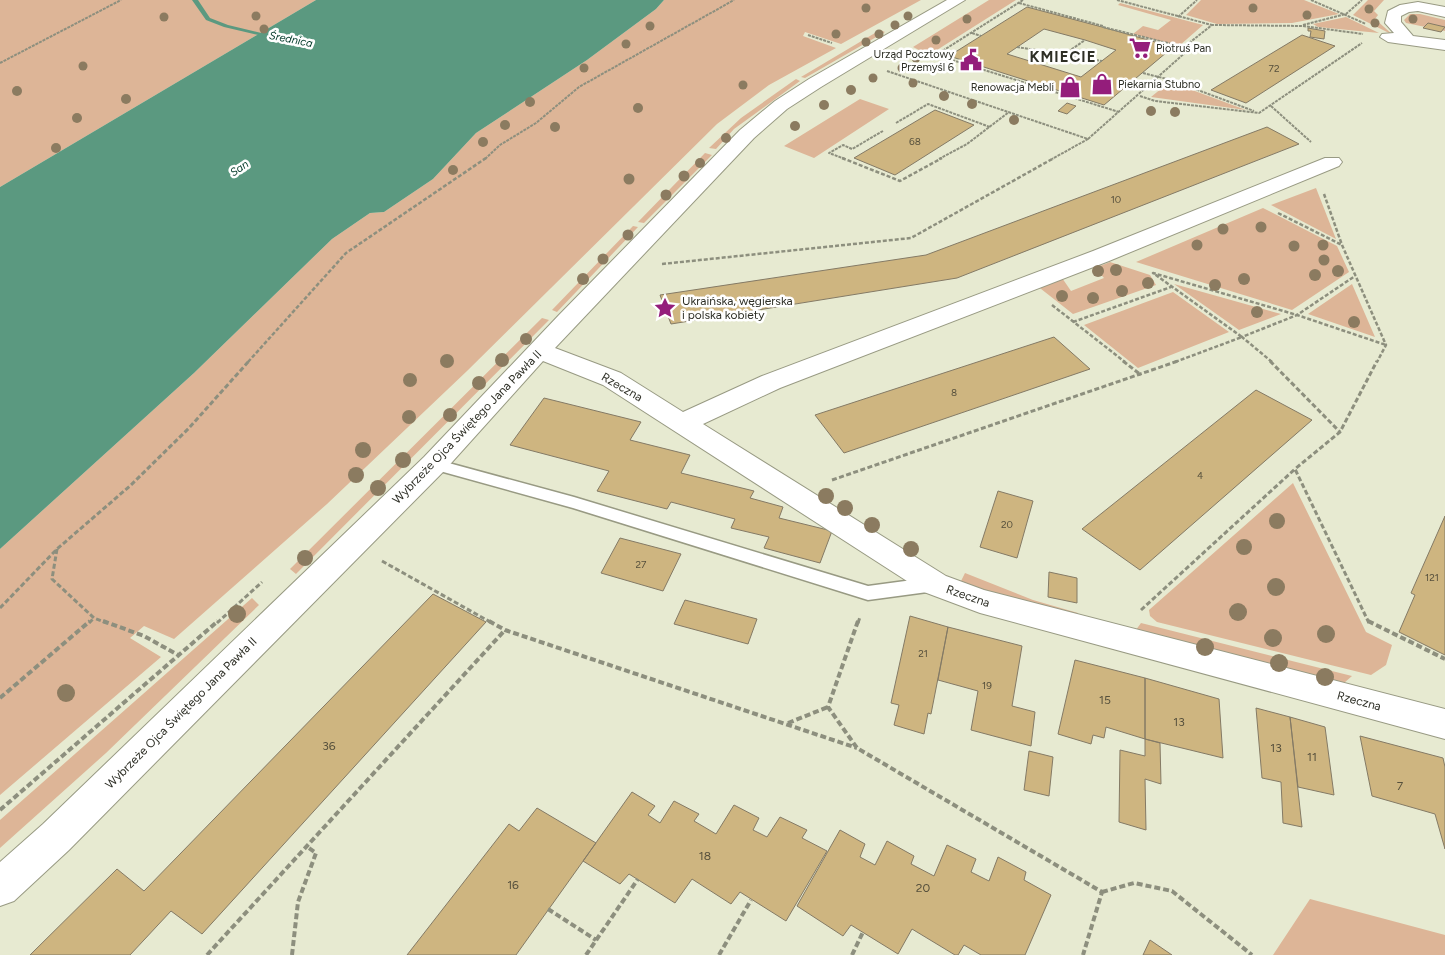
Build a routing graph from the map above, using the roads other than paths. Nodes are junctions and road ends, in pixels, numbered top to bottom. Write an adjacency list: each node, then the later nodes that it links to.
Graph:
1 (958, 0): 7 (street, Wybrzeże Ojca Świętego Jana Pawła II)
2 (1445, 12): 4 (street)
3 (1387, 37): 4 (street)
4 (1405, 40): 5 (street)
5 (1445, 45)
6 (1332, 162): 8 (street)
7 (541, 351): 8 (street, Rzeczna); 9 (street, Wybrzeże Ojca Świętego Jana Pawła II)
8 (681, 423): 10 (street, Rzeczna)
9 (434, 464): 10 (lane); 12 (street, Wybrzeże Ojca Świętego Jana Pawła II)
10 (934, 584): 11 (street, Rzeczna)
11 (1445, 724)
12 (0, 887)

